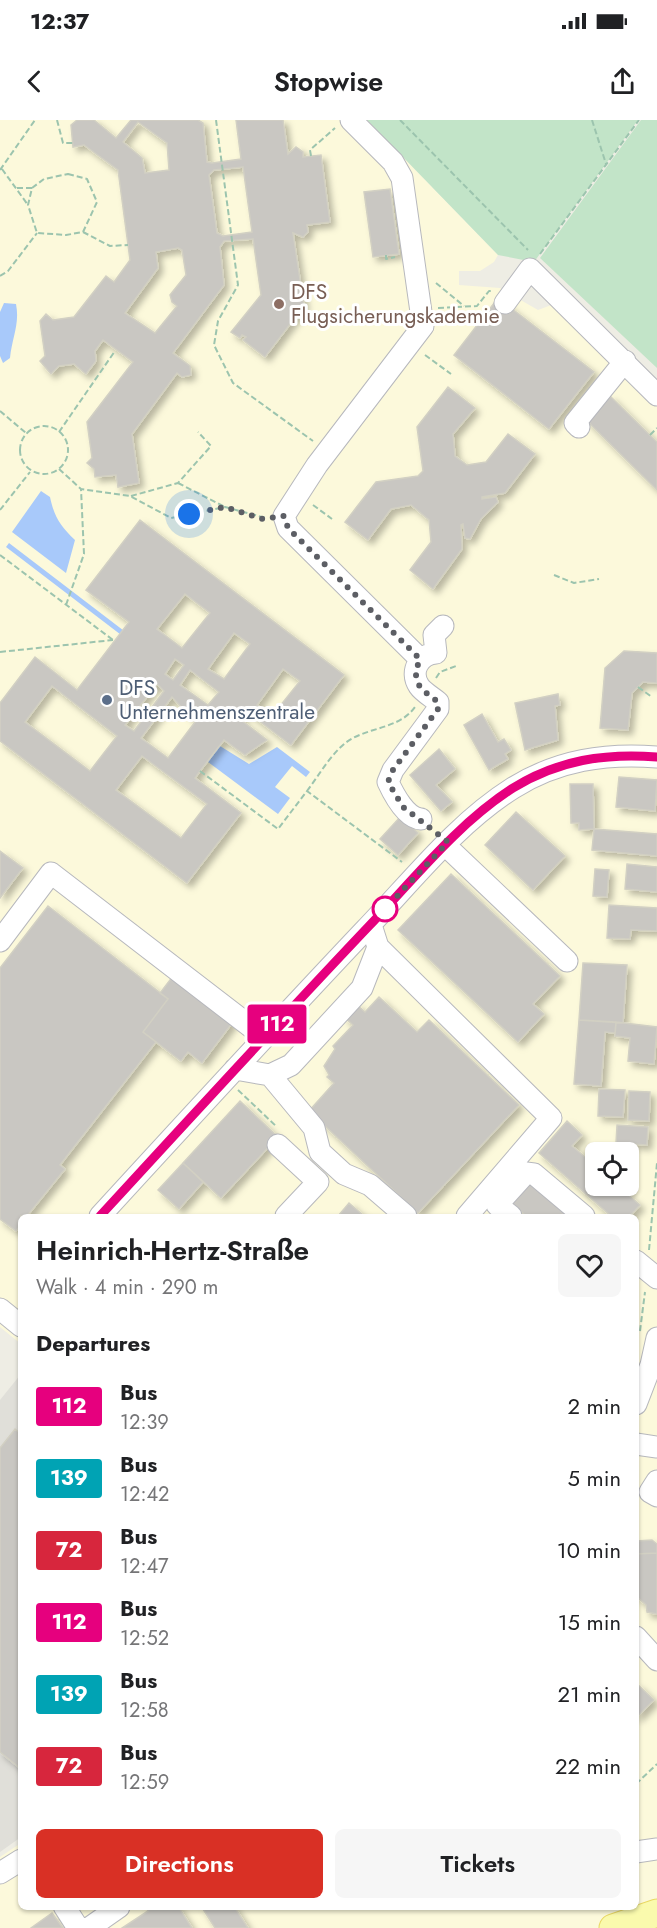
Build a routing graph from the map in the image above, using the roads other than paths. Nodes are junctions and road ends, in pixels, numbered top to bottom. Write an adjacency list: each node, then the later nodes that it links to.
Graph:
1 (346, 121): 7 (street)
2 (505, 303): 3 (street)
3 (625, 361): 4 (street); 5 (street)
4 (657, 395)
5 (579, 427)
6 (443, 626): 7 (street)
7 (420, 659): 9 (street)
8 (657, 757): 9 (street)
9 (447, 844): 10 (street); 13 (street)
10 (371, 925): 12 (street); 14 (street)
11 (0, 940): 14 (street)
12 (378, 947): 16 (street); 21 (street)
13 (567, 961)
14 (264, 1037): 15 (street)
15 (230, 1074): 16 (street); 18 (street)
16 (270, 1075): 20 (street)
17 (278, 1145): 19 (street)
18 (102, 1214)
19 (288, 1214)
20 (404, 1214)
21 (469, 1214)
22 (508, 1214): 23 (street)
23 (582, 1214)
24 (639, 1263): 25 (street)
25 (657, 1278)
26 (657, 1338): 27 (street)
27 (639, 1388)
28 (639, 1444): 29 (street)
29 (657, 1447)
30 (657, 1481): 31 (street)
31 (657, 1496)
32 (639, 1640): 33 (street)
33 (657, 1660)
34 (657, 1849): 35 (street)
35 (639, 1852)
36 (18, 1862): 37 (street)
37 (0, 1874)
38 (67, 1910): 41 (street)
39 (115, 1910): 42 (street)
40 (657, 1913): 43 (main road)
41 (78, 1928)
42 (89, 1928)
43 (613, 1928)

